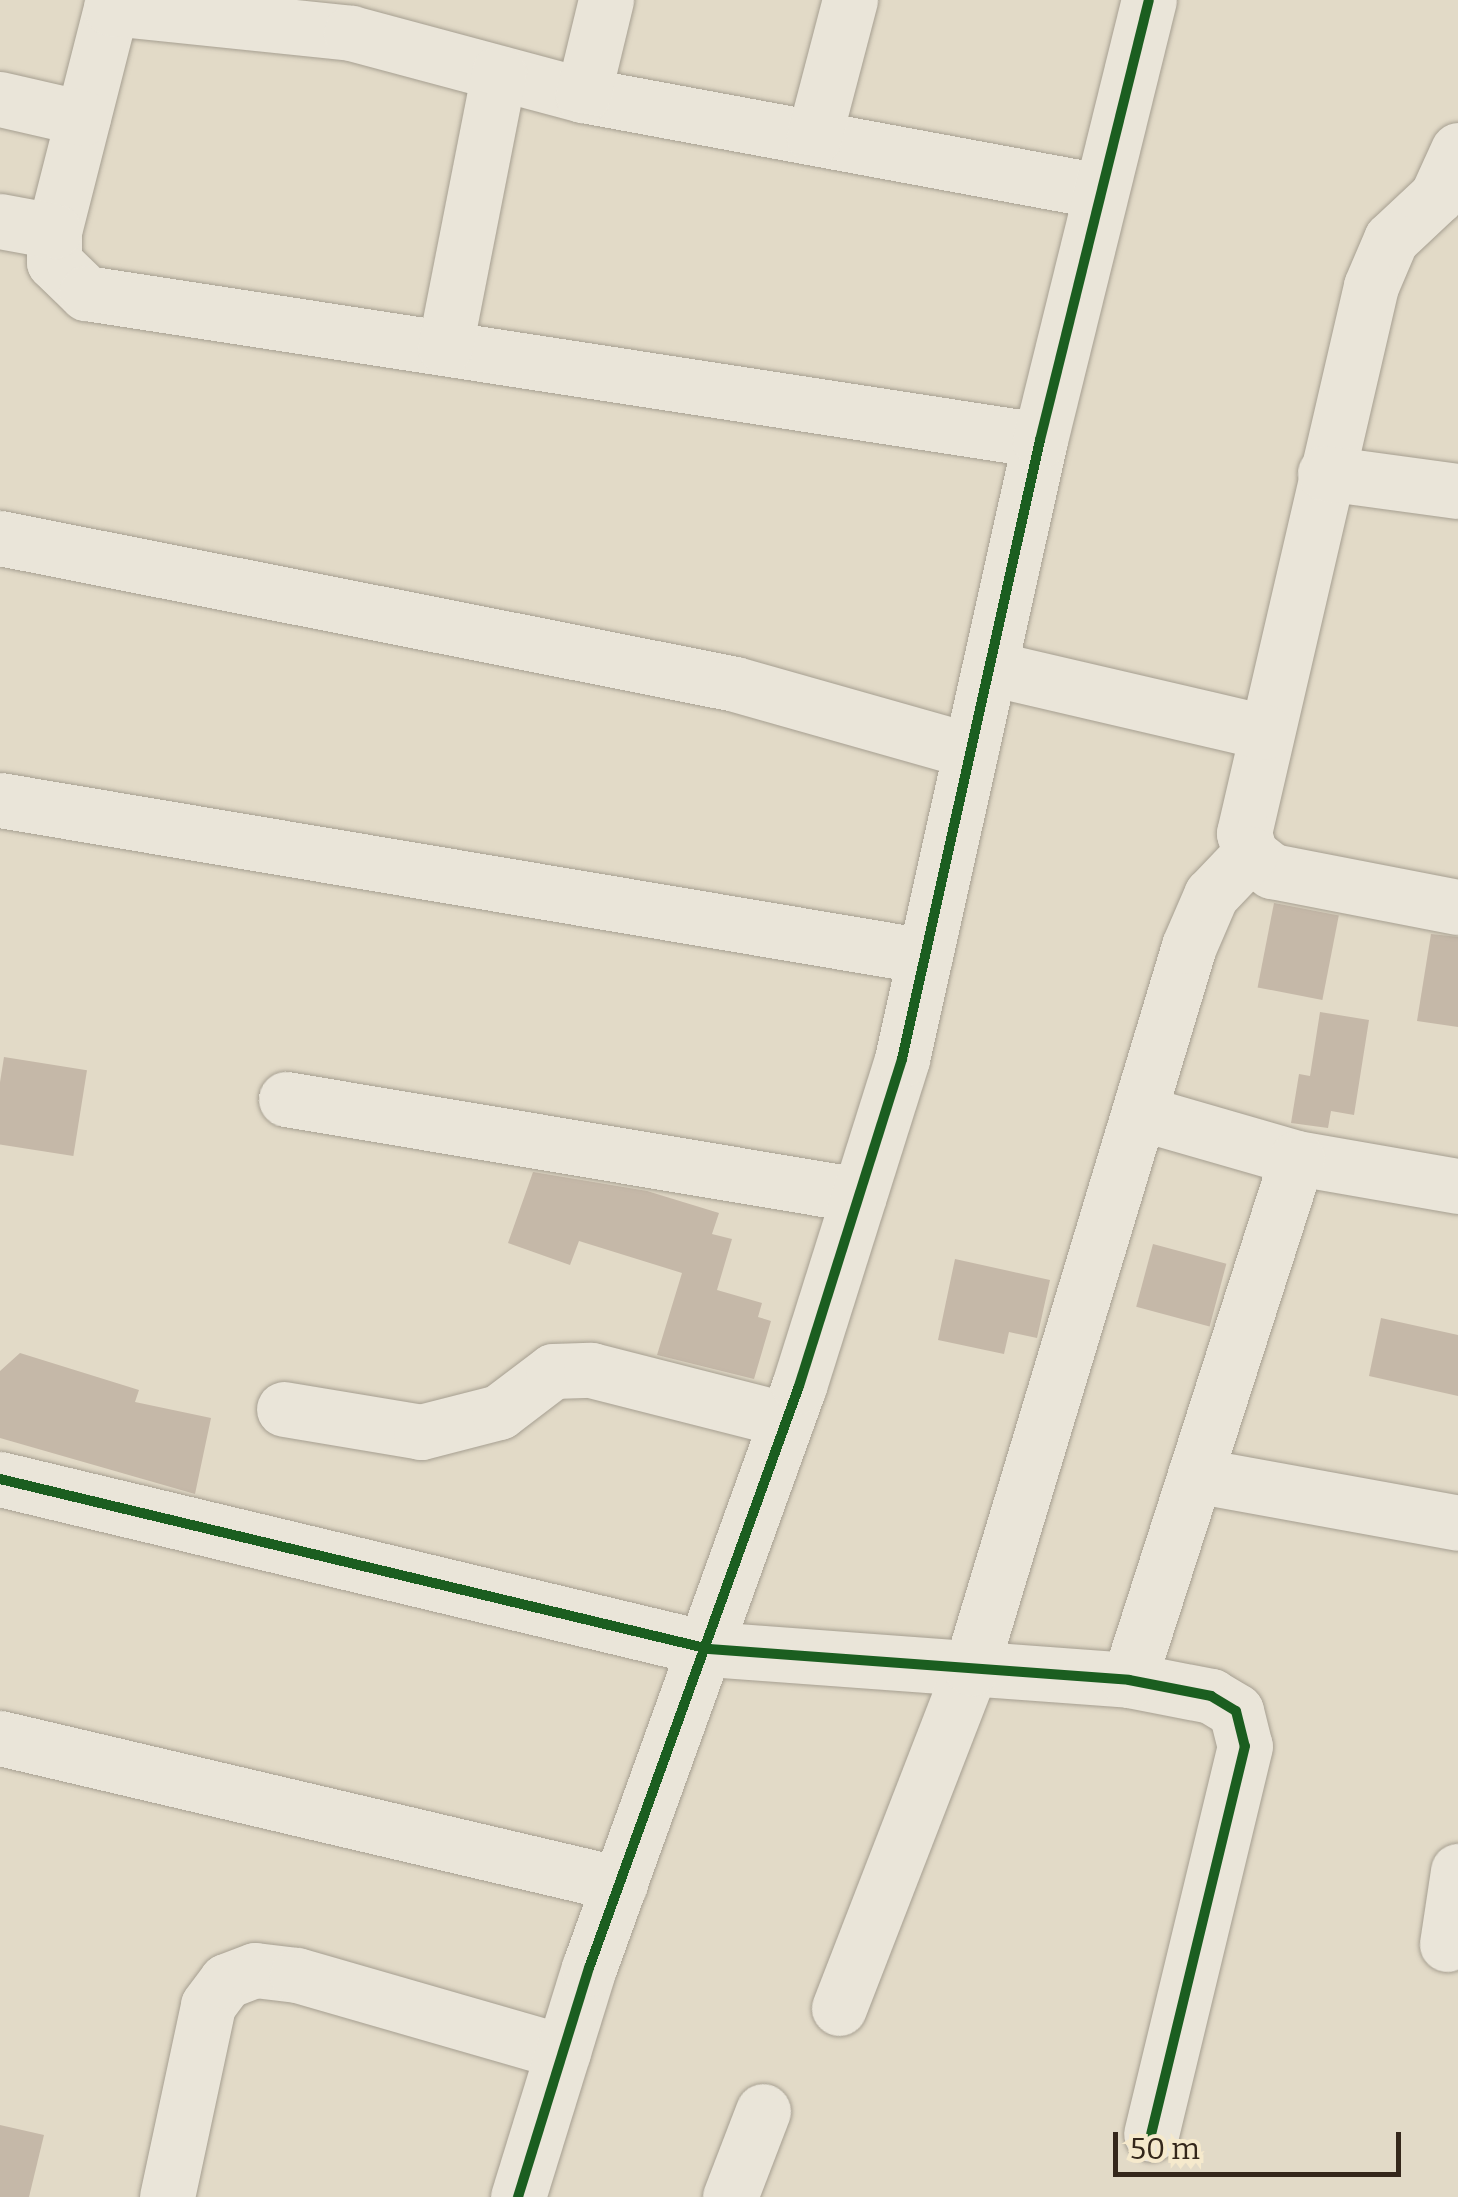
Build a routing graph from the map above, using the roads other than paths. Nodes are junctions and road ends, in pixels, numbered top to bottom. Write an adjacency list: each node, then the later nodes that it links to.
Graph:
1 (606, 0): 7 (street)
2 (850, 0): 10 (street)
3 (1149, 0): 12 (street)
4 (112, 4): 5 (street); 9 (street)
5 (355, 17): 6 (street)
6 (499, 72): 7 (street); 15 (street)
7 (582, 95): 10 (street)
8 (0, 99): 9 (street)
9 (83, 118): 14 (street)
10 (814, 137): 12 (street)
11 (1458, 150): 17 (street)
12 (1100, 190): 16 (street)
13 (0, 221): 14 (street)
14 (54, 231): 15 (street)
15 (445, 347): 16 (street)
16 (1040, 440): 20 (street)
17 (1325, 473): 18 (street); 21 (street)
18 (1458, 492)
19 (0, 538): 22 (street)
20 (990, 668): 21 (street); 22 (street)
21 (1265, 732): 24 (street)
22 (971, 751): 26 (street)
23 (0, 800): 26 (street)
24 (1250, 854): 25 (street); 28 (street)
25 (1458, 908)
26 (925, 956): 31 (street)
27 (286, 1099): 31 (street)
28 (1141, 1112): 29 (street); 38 (street)
29 (1297, 1158): 30 (street); 34 (street)
30 (1458, 1186)
31 (859, 1195): 33 (street)
32 (284, 1409): 33 (street)
33 (787, 1420): 37 (street)
34 (1194, 1475): 36 (street); 39 (street)
35 (0, 1478): 37 (street)
36 (1458, 1522)
37 (710, 1649): 38 (street); 42 (street)
38 (970, 1668): 39 (street); 44 (street)
39 (1129, 1680): 47 (street)
40 (0, 1738): 42 (street)
41 (1458, 1870): 43 (street)
42 (620, 1884): 45 (street)
43 (1447, 1944)
44 (840, 2008)
45 (563, 2052): 48 (street); 49 (street)
46 (763, 2110): 50 (street)
47 (1151, 2134)
48 (167, 2197)
49 (518, 2197)
50 (730, 2197)

